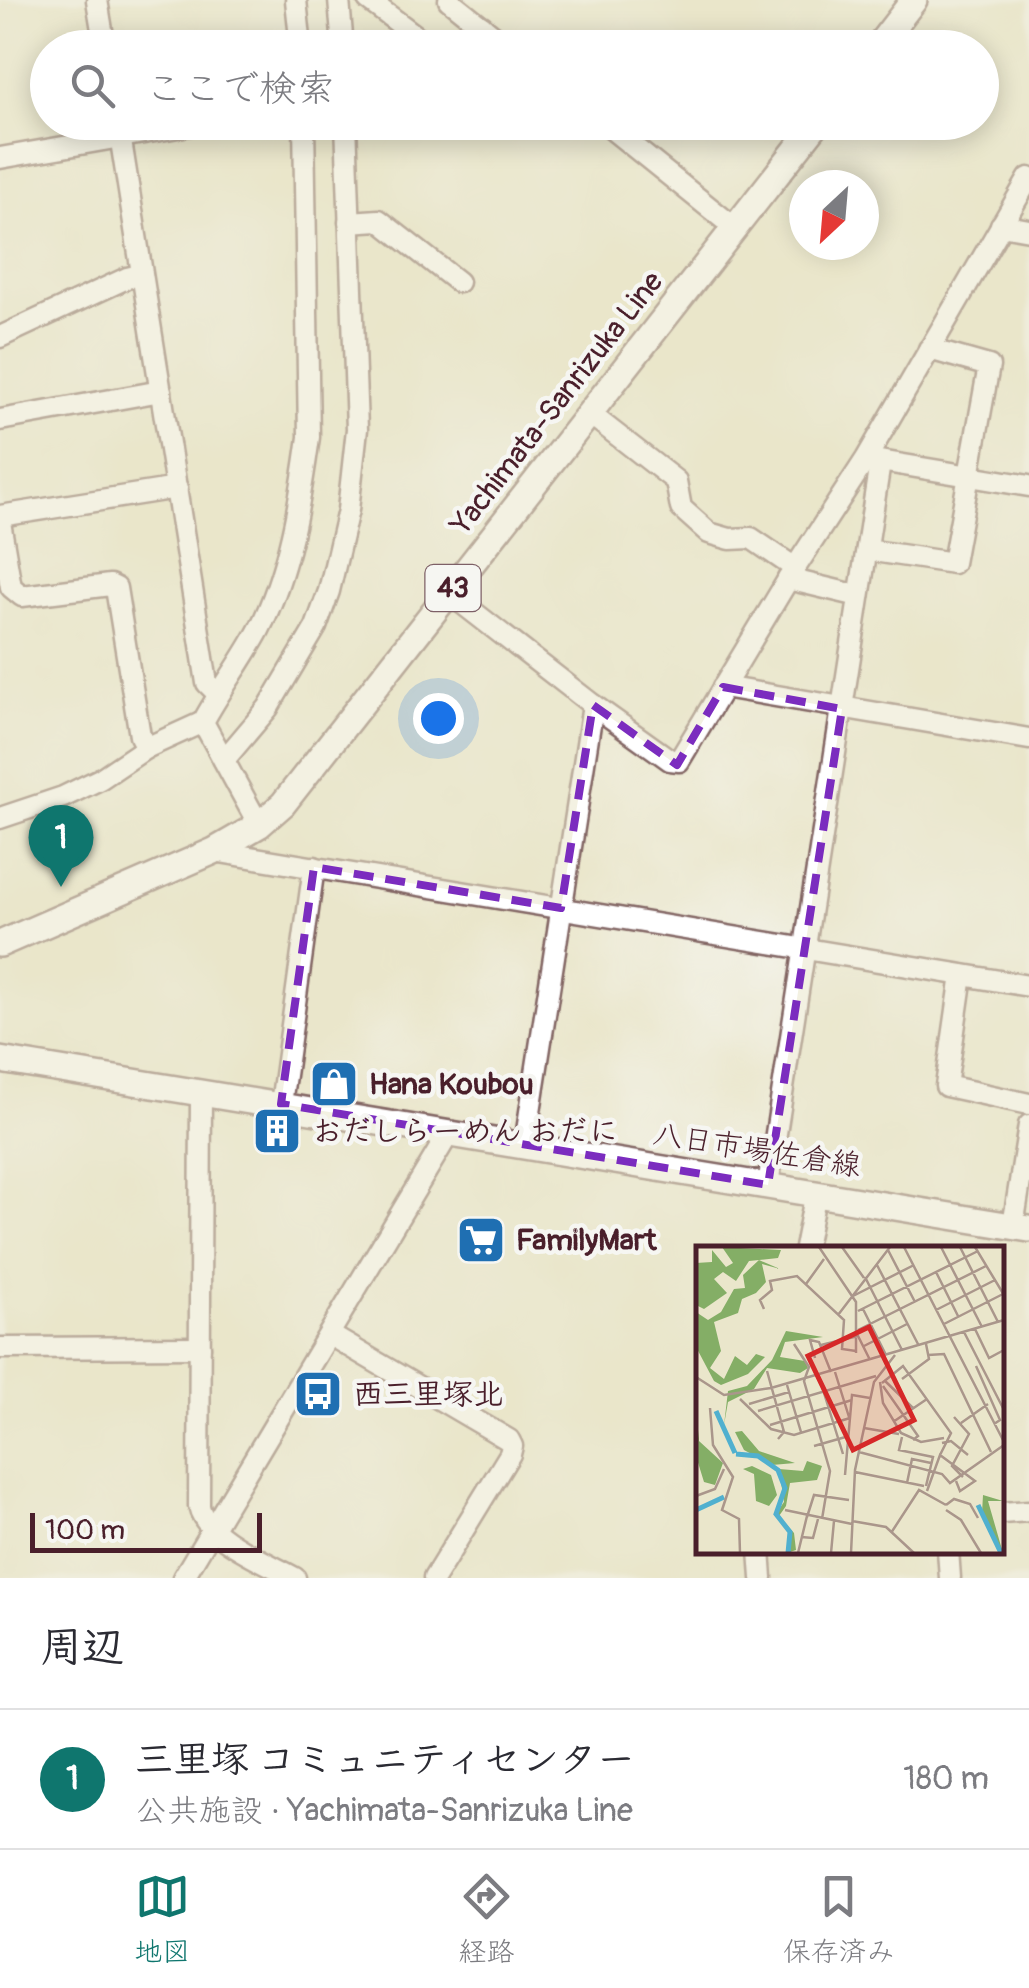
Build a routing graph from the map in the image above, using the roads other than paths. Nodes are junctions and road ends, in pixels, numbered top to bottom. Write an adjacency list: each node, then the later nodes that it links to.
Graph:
1 (97, 0): 8 (street)
2 (296, 0): 9 (street)
3 (339, 0): 10 (street)
4 (368, 0): 11 (street)
5 (449, 0): 7 (street)
6 (914, 0): 14 (main road)
7 (482, 26): 12 (street); 13 (street)
8 (102, 30)
9 (299, 30)
10 (342, 30)
11 (408, 30)
12 (479, 30)
13 (487, 30)
14 (891, 30)
15 (74, 140): 21 (street)
16 (121, 140): 27 (street)
17 (304, 140): 44 (street)
18 (347, 140): 23 (street)
19 (625, 140): 25 (street)
20 (804, 140): 25 (main road, Yachimata-Sanrizuka Line / 43)
21 (0, 158)
22 (1029, 178): 24 (street)
23 (349, 222): 28 (street); 50 (street)
24 (1001, 225): 26 (street); 30 (street)
25 (736, 229): 32 (main road, Yachimata-Sanrizuka Line / 43)
26 (1029, 230)
27 (140, 275): 29 (street); 31 (street)
28 (458, 282)
29 (0, 336)
30 (929, 348): 34 (street); 35 (street)
31 (160, 392): 33 (street); 37 (street)
32 (590, 414): 40 (street); 41 (main road, Yachimata-Sanrizuka Line / 43)
33 (0, 420)
34 (873, 461): 35 (street); 39 (street); 40 (street)
35 (971, 477): 36 (street); 39 (street)
36 (1029, 486)
37 (176, 488): 38 (street); 44 (street)
38 (0, 519): 49 (street)
39 (867, 550): 42 (street)
40 (791, 574): 42 (street); 43 (street)
41 (449, 593): 45 (street); 52 (main road, Yachimata-Sanrizuka Line / 43)
42 (859, 596): 46 (street)
43 (723, 688): 45 (street); 46 (street)
44 (218, 694): 47 (street)
45 (593, 705): 55 (street)
46 (842, 709): 48 (street); 57 (street)
47 (203, 722): 49 (street); 50 (street)
48 (1029, 739)
49 (146, 748): 51 (street)
50 (224, 760): 52 (street)
51 (0, 818)
52 (259, 825): 53 (main road, Yachimata-Sanrizuka Line / 43)
53 (214, 851): 54 (street); 56 (main road, Yachimata-Sanrizuka Line / 43)
54 (314, 868): 55 (street); 62 (street)
55 (562, 908): 57 (street); 66 (street)
56 (0, 944)
57 (804, 948): 58 (street); 67 (street)
58 (962, 974): 59 (street); 63 (street)
59 (1029, 986)
60 (0, 1060): 61 (main road, 八日市場佐倉線)
61 (201, 1092): 62 (main road, 八日市場佐倉線); 72 (street)
62 (281, 1104): 65 (main road, 八日市場佐倉線)
63 (1029, 1104)
64 (1029, 1125): 69 (street)
65 (449, 1133): 66 (main road, 八日市場佐倉線); 71 (street)
66 (525, 1144): 67 (main road, 八日市場佐倉線)
67 (768, 1185): 68 (main road, 八日市場佐倉線)
68 (816, 1192): 69 (main road, 八日市場佐倉線); 70 (street)
69 (1021, 1227)
70 (805, 1246)
71 (330, 1335): 76 (street); 81 (street)
72 (200, 1347): 73 (street); 76 (street)
73 (0, 1348)
74 (1029, 1511): 75 (street)
75 (1004, 1513)
76 (212, 1531): 79 (street); 80 (street)
77 (760, 1553): 82 (street)
78 (948, 1553): 83 (street)
79 (183, 1578)
80 (295, 1578)
81 (434, 1578)
82 (762, 1578)
83 (950, 1578)

